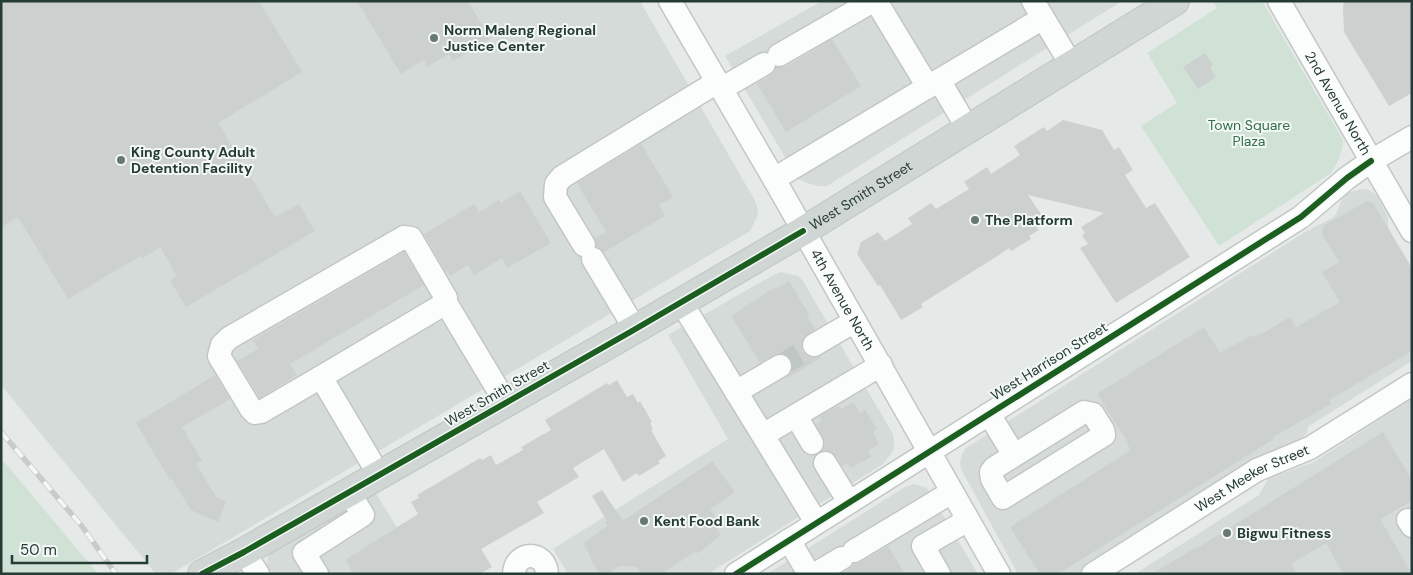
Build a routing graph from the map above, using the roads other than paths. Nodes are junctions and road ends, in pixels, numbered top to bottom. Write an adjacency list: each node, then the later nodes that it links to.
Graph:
1 (670, 1): 8 (street, 4th Avenue North)
2 (875, 1): 7 (street); 8 (street)
3 (1175, 1): 6 (main road, West Smith Street)
4 (1279, 1): 11 (street, 2nd Avenue North)
5 (1038, 10): 6 (street); 7 (street)
6 (1072, 66): 9 (main road, West Smith Street)
7 (934, 84): 9 (street); 12 (street)
8 (719, 85): 12 (street, 4th Avenue North); 18 (street)
9 (968, 129): 14 (main road, West Smith Street)
10 (1412, 137): 11 (street, West Harrison Street)
11 (1371, 161): 13 (street, 2nd Avenue North); 26 (street, West Harrison Street)
12 (774, 179): 14 (street, 4th Avenue North)
13 (1412, 230)
14 (803, 231): 15 (main road, West Smith Street); 17 (street, 4th Avenue North)
15 (681, 302): 18 (main road, West Smith Street); 24 (street)
16 (446, 303): 22 (street); 22 (street); 25 (street)
17 (855, 321): 19 (street); 20 (street, 4th Avenue North)
18 (635, 329): 25 (main road, West Smith Street)
19 (814, 345)
20 (881, 365): 27 (street); 30 (street, 4th Avenue North)
21 (780, 366): 24 (street)
22 (321, 377): 33 (street)
23 (1412, 384): 50 (street, West Meeker Street)
24 (736, 392): 28 (street)
25 (506, 403): 33 (main road, West Smith Street)
26 (989, 414): 30 (street, West Harrison Street); 31 (street)
27 (796, 416): 28 (street); 29 (street)
28 (763, 435): 38 (street)
29 (812, 443)
30 (929, 451): 35 (street, 4th Avenue North); 36 (street, West Harrison Street)
31 (1014, 455): 31 (street)
32 (824, 463): 36 (street)
33 (380, 475): 34 (main road, West Smith Street)
34 (349, 492): 40 (main road, West Smith Street); 42 (street)
35 (952, 492): 37 (street, 4th Avenue North); 47 (street)
36 (849, 502): 38 (street, West Harrison Street)
37 (968, 520): 48 (street); 49 (street, 4th Avenue North)
38 (816, 522): 39 (street, West Harrison Street)
39 (789, 540): 45 (street, West Harrison Street); 46 (street)
40 (251, 563): 41 (main road, West Smith Street)
41 (202, 574)
42 (317, 574)
43 (514, 574): 44 (street)
44 (547, 574)
45 (736, 574)
46 (809, 574)
47 (815, 574)
48 (940, 574)
49 (999, 574)
50 (1093, 574)

